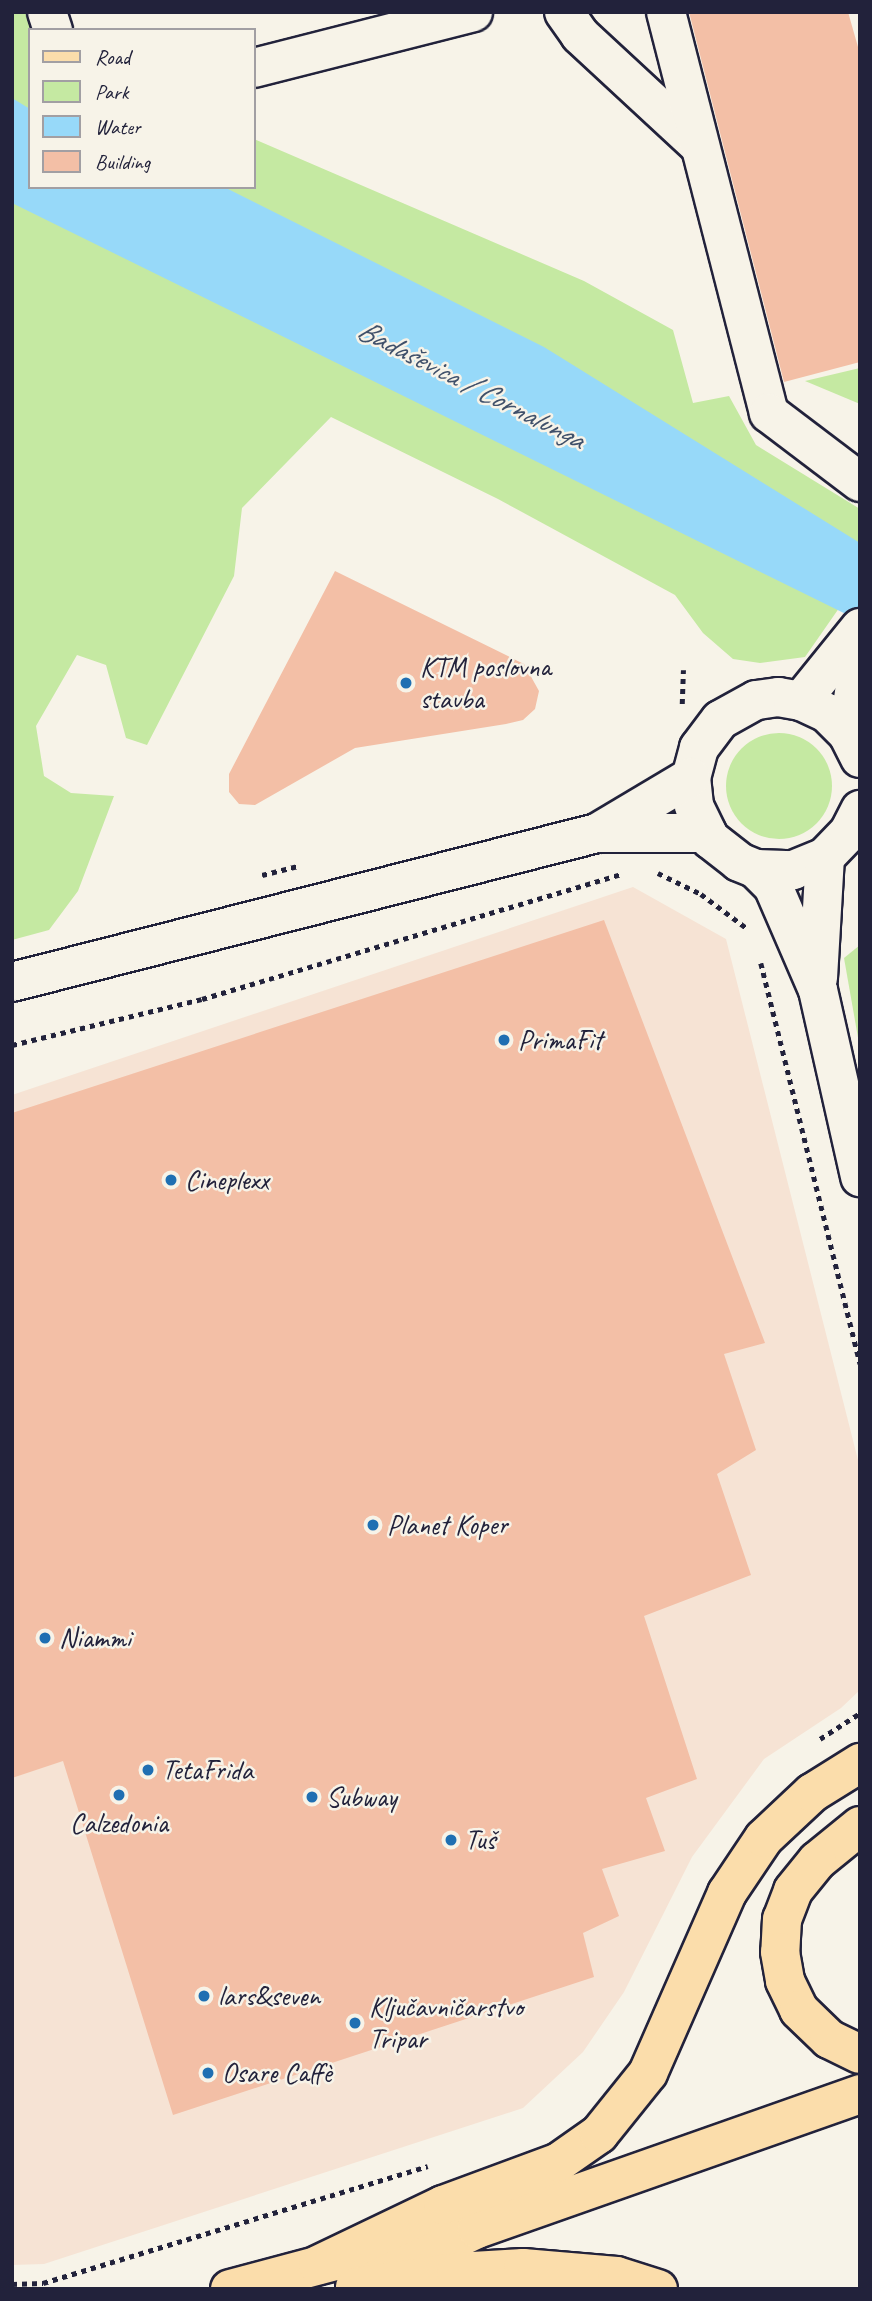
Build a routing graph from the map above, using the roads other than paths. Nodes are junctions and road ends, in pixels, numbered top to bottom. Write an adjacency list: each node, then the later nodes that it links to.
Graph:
1 (473, 12): 4 (street)
2 (564, 12): 5 (street)
3 (666, 12): 5 (street)
4 (256, 67)
5 (700, 146): 6 (street)
6 (860, 482)
7 (860, 628): 9 (street)
8 (860, 651): 10 (street)
9 (801, 701): 10 (street); 11 (street)
10 (854, 746)
11 (691, 776): 13 (street); 14 (street)
12 (860, 810): 15 (street)
13 (597, 833): 14 (street); 17 (street)
14 (707, 833): 16 (street)
15 (825, 857): 16 (street); 18 (street)
16 (757, 869): 18 (street)
17 (12, 982)
18 (818, 990): 19 (street)
19 (855, 1138): 20 (street)
20 (860, 1177)
21 (860, 1763): 26 (main road)
22 (860, 1826): 23 (main road)
23 (860, 2054)
24 (860, 2094): 25 (main road)
25 (477, 2229): 26 (main road); 27 (main road)
26 (318, 2264): 28 (main road)
27 (353, 2288): 29 (main road)
28 (230, 2289)
29 (658, 2289)

